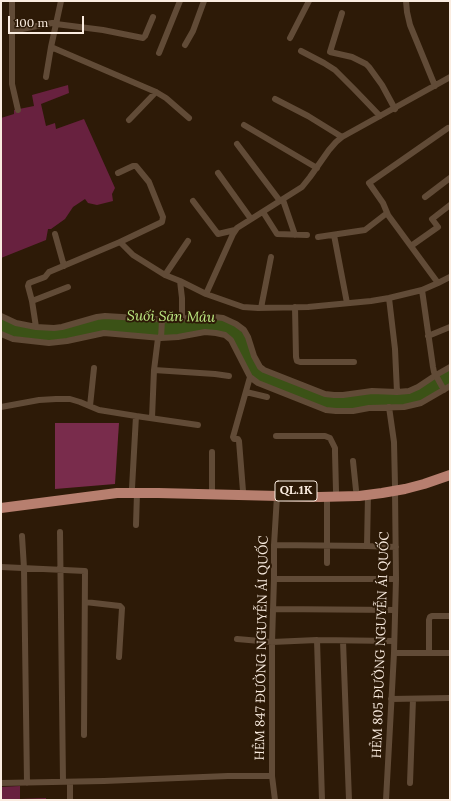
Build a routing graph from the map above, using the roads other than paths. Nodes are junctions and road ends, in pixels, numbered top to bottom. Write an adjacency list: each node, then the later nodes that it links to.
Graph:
1 (12, 1): 10 (street)
2 (61, 1): 9 (street)
3 (180, 1): 15 (street)
4 (204, 1): 12 (street)
5 (309, 1): 11 (street)
6 (406, 1): 18 (street)
7 (342, 13): 21 (street)
8 (153, 17): 9 (street)
9 (57, 23): 10 (street); 13 (street)
10 (12, 31): 22 (street)
11 (290, 38)
12 (185, 45)
13 (51, 47): 16 (street); 19 (street)
14 (301, 51): 23 (street)
15 (159, 53)
16 (46, 77)
17 (450, 78): 18 (street)
18 (436, 86): 21 (street)
19 (156, 92): 24 (street); 25 (street)
20 (275, 99): 28 (street)
21 (395, 109): 23 (street)
22 (18, 110)
23 (380, 116): 28 (street)
24 (190, 118)
25 (129, 120)
26 (244, 125): 30 (street)
27 (448, 128): 39 (street)
28 (342, 137): 30 (street)
29 (237, 144): 35 (street)
30 (317, 168): 35 (street)
31 (118, 173): 48 (street)
32 (218, 173): 40 (street)
33 (450, 178): 34 (street)
34 (425, 197)
35 (282, 200): 38 (street); 43 (street)
36 (193, 201): 41 (street)
37 (450, 206): 49 (street)
38 (263, 212): 40 (street); 43 (street)
39 (387, 213): 44 (street); 49 (street)
40 (251, 219): 41 (street)
41 (235, 230): 58 (street)
42 (55, 234): 51 (street)
43 (295, 235): 45 (street)
44 (334, 235): 46 (street); 61 (street)
45 (307, 236)
46 (318, 237)
47 (188, 241): 52 (street)
48 (120, 242): 51 (street); 52 (street)
49 (411, 246): 55 (street)
50 (270, 257): 63 (street)
51 (64, 266): 60 (street)
52 (165, 275): 54 (street)
53 (450, 277): 55 (street)
54 (180, 281): 58 (street); 65 (street)
55 (438, 283): 57 (street)
56 (68, 287): 60 (street)
57 (422, 290): 59 (street); 69 (street)
58 (206, 294): 63 (street)
59 (389, 298): 61 (street); 81 (street)
60 (32, 301): 67 (street)
61 (347, 303): 62 (street)
62 (295, 307): 63 (street); 71 (street)
63 (261, 308)
64 (1, 316): 67 (street)
65 (162, 320): 67 (street); 70 (street); 81 (street)
66 (450, 326): 69 (street)
67 (36, 327)
68 (1, 334): 70 (street)
69 (428, 336): 75 (street)
70 (160, 338): 74 (street); 77 (street)
71 (354, 362)
72 (450, 367): 75 (street)
73 (94, 368): 83 (street)
74 (154, 370): 76 (street); 87 (street)
75 (436, 375): 79 (street); 81 (street)
76 (229, 376)
77 (250, 377): 80 (street); 85 (street)
78 (450, 386): 79 (street)
79 (444, 390): 85 (street)
80 (246, 392): 82 (street); 95 (street)
81 (397, 392)
82 (267, 397)
83 (90, 406): 84 (street); 86 (street)
84 (1, 407)
85 (389, 407): 93 (street, HẺM 805 ĐƯỜNG NGUYỄN ÁI QUỐC)
86 (136, 416): 87 (street); 97 (street)
87 (152, 418): 88 (street)
88 (198, 425)
89 (276, 436): 98 (street)
90 (212, 452): 94 (street)
91 (353, 460): 96 (street)
92 (450, 472): 93 (main road, QL.1K)
93 (395, 488): 96 (main road, QL.1K); 99 (main road, QL.1K); 110 (street, HẺM 805 ĐƯỜNG NGUYỄN ÁI QUỐC)
94 (212, 490): 95 (main road, QL.1K); 97 (main road, QL.1K)
95 (243, 490): 98 (main road, QL.1K)
96 (356, 490): 98 (main road, QL.1K)
97 (134, 491): 100 (main road, QL.1K); 102 (main road, QL.1K); 103 (main road, QL.1K); 104 (street)
98 (336, 491)
99 (368, 495): 101 (main road, QL.1K); 109 (street)
100 (277, 496): 101 (main road, QL.1K); 107 (street, HẺM 847 ĐƯỜNG NGUYỄN ÁI QUỐC)
101 (327, 497): 108 (street)
102 (1, 502)
103 (1, 508)
104 (136, 524)
105 (60, 532): 114 (street)
106 (22, 536): 113 (street)
107 (274, 545): 108 (street); 115 (street, HẺM 847 ĐƯỜNG NGUYỄN ÁI QUỐC)
108 (327, 546): 109 (street); 111 (street)
109 (367, 546): 110 (street)
110 (396, 547): 116 (street, HẺM 805 ĐƯỜNG NGUYỄN ÁI QUỐC)
111 (327, 563)
112 (1, 567): 113 (street)
113 (24, 568): 114 (street); 137 (street)
114 (60, 569): 117 (street); 135 (street)
115 (274, 579): 116 (street); 118 (street, HẺM 847 ĐƯỜNG NGUYỄN ÁI QUỐC)
116 (396, 579): 119 (street, HẺM 805 ĐƯỜNG NGUYỄN ÁI QUỐC)
117 (85, 602): 129 (street); 133 (street)
118 (272, 609): 119 (street); 125 (street, HẺM 847 ĐƯỜNG NGUYỄN ÁI QUỐC)
119 (395, 610): 124 (street, HẺM 805 ĐƯỜNG NGUYỄN ÁI QUỐC)
120 (450, 616): 127 (street)
121 (237, 639): 125 (street)
122 (318, 640): 123 (street); 125 (street); 141 (street)
123 (343, 641): 124 (street); 142 (street)
124 (394, 641): 126 (street, HẺM 805 ĐƯỜNG NGUYỄN ÁI QUỐC)
125 (272, 642): 134 (street, HẺM 847 ĐƯỜNG NGUYỄN ÁI QUỐC)
126 (394, 653): 127 (street); 131 (street, HẺM 805 ĐƯỜNG NGUYỄN ÁI QUỐC)
127 (429, 653): 128 (street)
128 (450, 653)
129 (120, 657)
130 (450, 698): 132 (street)
131 (391, 699): 132 (street); 143 (street, HẺM 805 ĐƯỜNG NGUYỄN ÁI QUỐC)
132 (413, 699): 138 (street)
133 (84, 736)
134 (272, 776): 135 (street); 140 (street, HẺM 847 ĐƯỜNG NGUYỄN ÁI QUỐC)
135 (66, 782): 137 (street); 139 (street)
136 (1, 783): 137 (street)
137 (27, 783)
138 (410, 783)
139 (70, 800)
140 (275, 800)
141 (322, 800)
142 (349, 800)
143 (386, 800)

